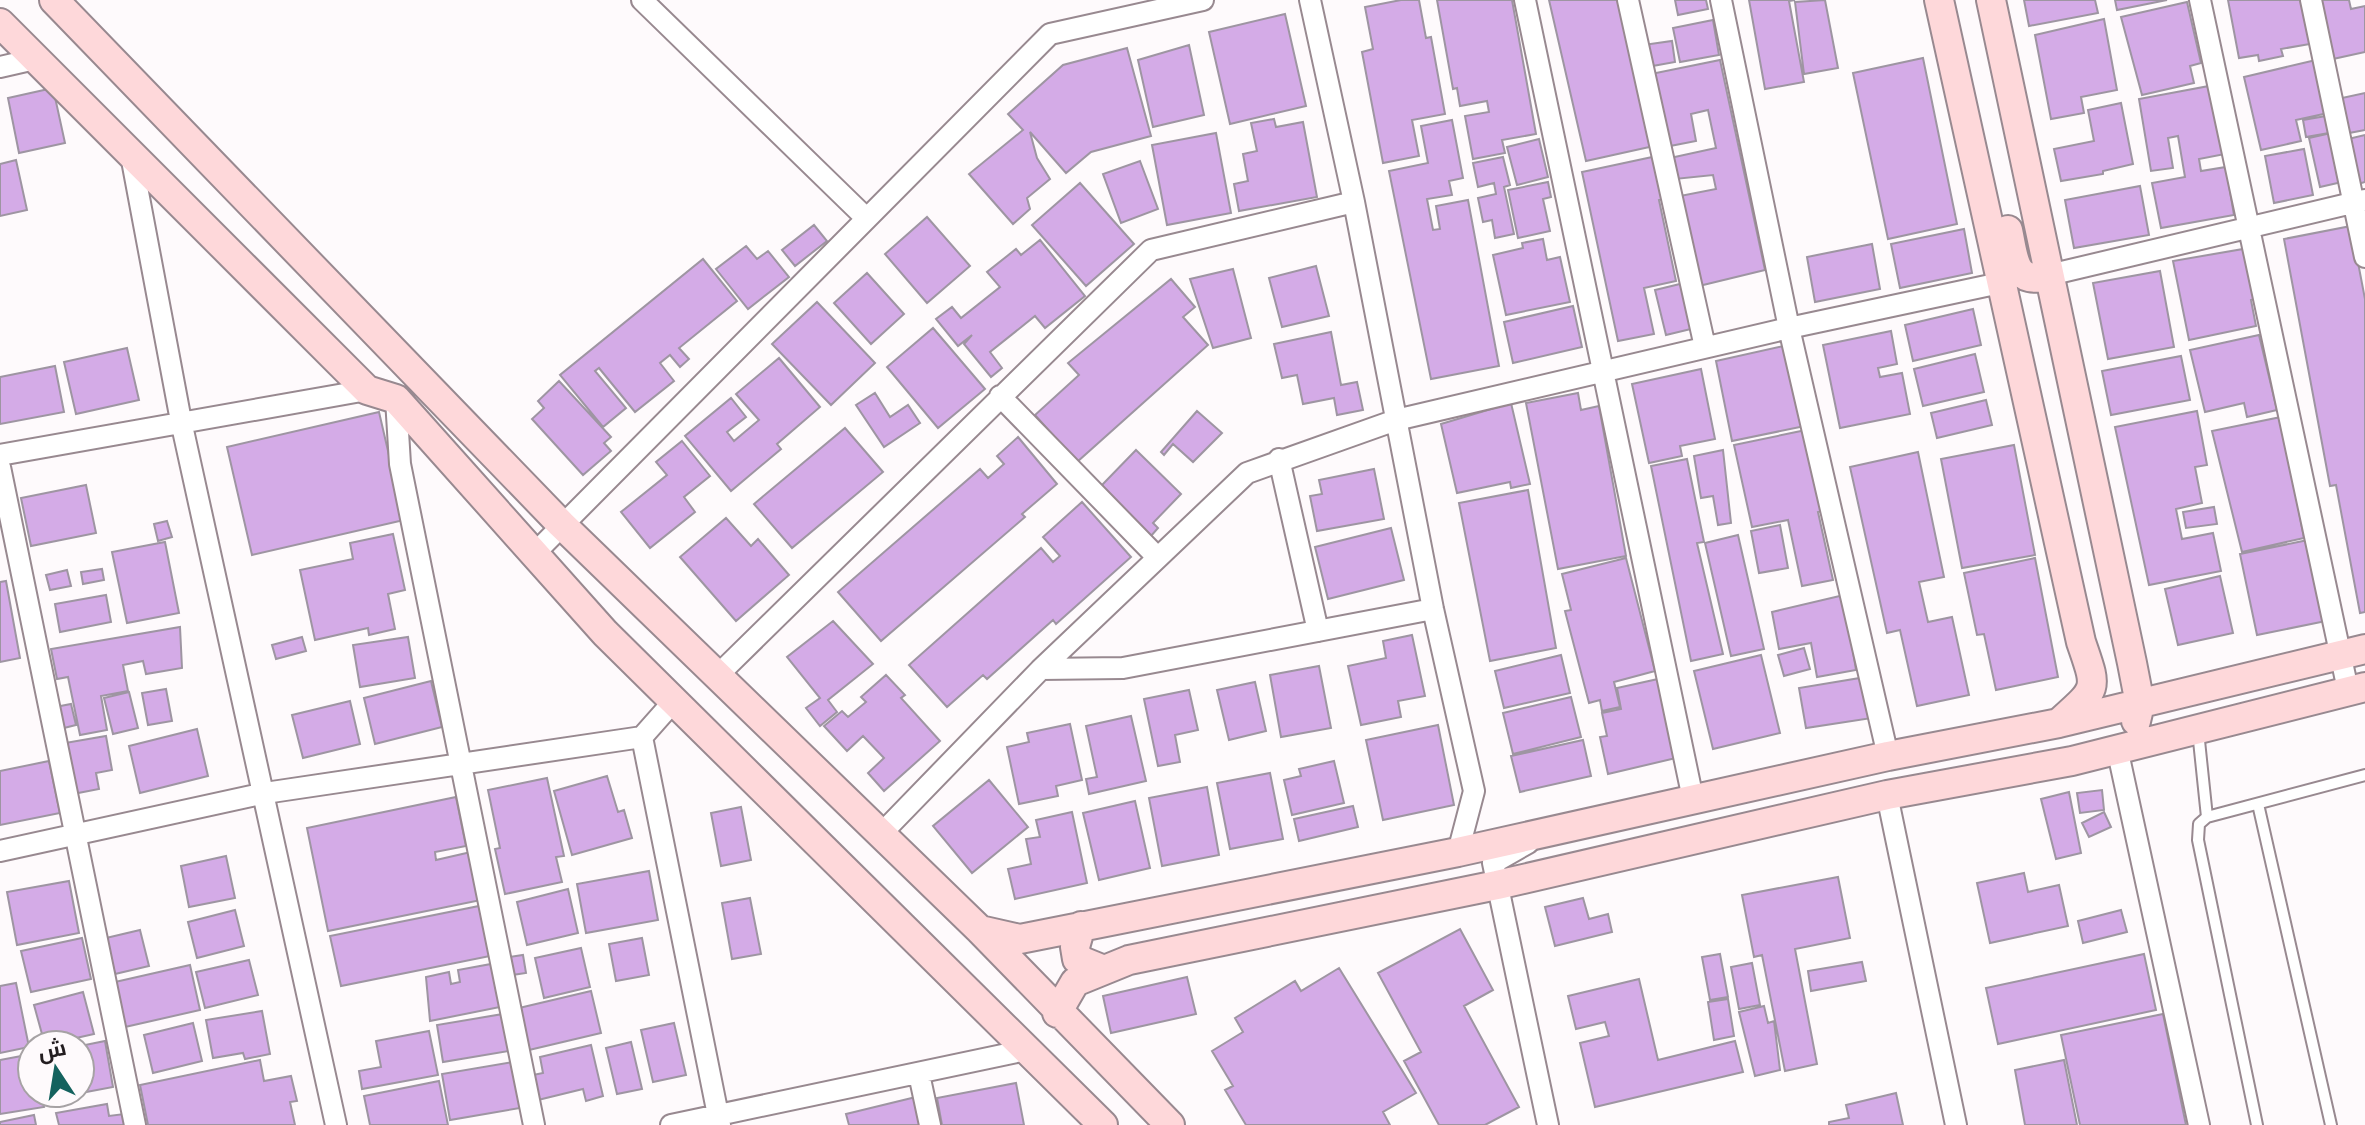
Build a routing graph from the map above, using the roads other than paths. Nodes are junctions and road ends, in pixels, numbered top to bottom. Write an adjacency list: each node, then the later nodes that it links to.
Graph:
1 (54, 0): 35 (street)
2 (642, 0): 19 (street)
3 (1203, 0): 19 (street)
4 (1310, 0): 18 (street)
5 (1525, 0): 26 (street)
6 (1628, 0): 25 (street)
7 (1721, 0): 24 (street)
8 (1939, 0): 16 (street)
9 (1991, 0): 22 (street)
10 (2200, 0): 20 (street)
11 (2311, 0): 17 (street)
12 (0, 23): 13 (street)
13 (35, 59): 14 (street); 15 (street)
14 (0, 67)
15 (131, 155): 27 (street); 31 (street)
16 (1975, 162): 22 (street); 23 (street)
17 (2359, 201): 20 (street); 21 (street)
18 (1354, 202): 28 (street); 30 (street)
19 (865, 217): 35 (street)
20 (2250, 229): 22 (street); 42 (street)
21 (2365, 257)
22 (2049, 275): 40 (street)
23 (2000, 283): 24 (street); 41 (street)
24 (1789, 328): 25 (street); 52 (street)
25 (1705, 347): 26 (street)
26 (1603, 370): 30 (street); 58 (street)
27 (367, 390): 29 (street); 31 (street)
28 (1000, 396): 37 (street); 44 (street)
29 (396, 399): 36 (street); 53 (street)
30 (1396, 420): 33 (street); 38 (street)
31 (181, 421): 32 (street); 56 (street)
32 (0, 455)
33 (1279, 459): 37 (street); 39 (street)
34 (0, 467): 62 (street)
35 (561, 524): 36 (street); 44 (street)
36 (533, 555): 46 (street)
37 (1157, 557): 43 (street)
38 (1433, 609): 39 (street); 65 (street)
39 (1318, 631): 43 (street)
40 (2125, 631): 41 (street); 47 (street)
41 (2081, 642): 48 (street)
42 (2352, 653): 45 (street); 47 (street)
43 (1041, 669): 63 (street)
44 (719, 674): 63 (street)
45 (2356, 688): 49 (street)
46 (673, 702): 50 (street); 71 (street)
47 (2140, 704): 48 (street); 54 (street)
48 (2059, 723): 52 (street)
49 (2198, 727): 51 (street); 60 (lane)
50 (642, 737): 53 (street); 73 (street)
51 (2117, 748): 54 (street); 83 (street)
52 (1888, 756): 58 (street)
53 (461, 761): 56 (street); 76 (street)
54 (2072, 761): 57 (street)
55 (2365, 775): 59 (lane)
56 (265, 793): 62 (street); 75 (street)
57 (1887, 795): 66 (street); 82 (street)
58 (1693, 799): 61 (street)
59 (2258, 804): 60 (lane); 85 (lane)
60 (2207, 817): 84 (lane)
61 (1549, 831): 65 (street); 66 (street)
62 (76, 834): 64 (street); 74 (street)
63 (880, 835): 68 (street)
64 (0, 851)
65 (1458, 852): 67 (street)
66 (1497, 885): 69 (street); 81 (street)
67 (1081, 926): 68 (street); 69 (street)
68 (980, 930): 70 (street)
69 (1104, 970): 70 (street)
70 (1057, 1013): 80 (street)
71 (1026, 1050): 72 (street); 79 (street)
72 (919, 1074): 73 (street); 78 (street)
73 (719, 1121): 77 (street)
74 (135, 1125)
75 (336, 1125)
76 (534, 1125)
77 (671, 1125)
78 (930, 1125)
79 (1103, 1125)
80 (1170, 1125)
81 (1548, 1125)
82 (1956, 1125)
83 (2199, 1125)
84 (2257, 1125)
85 (2331, 1125)

